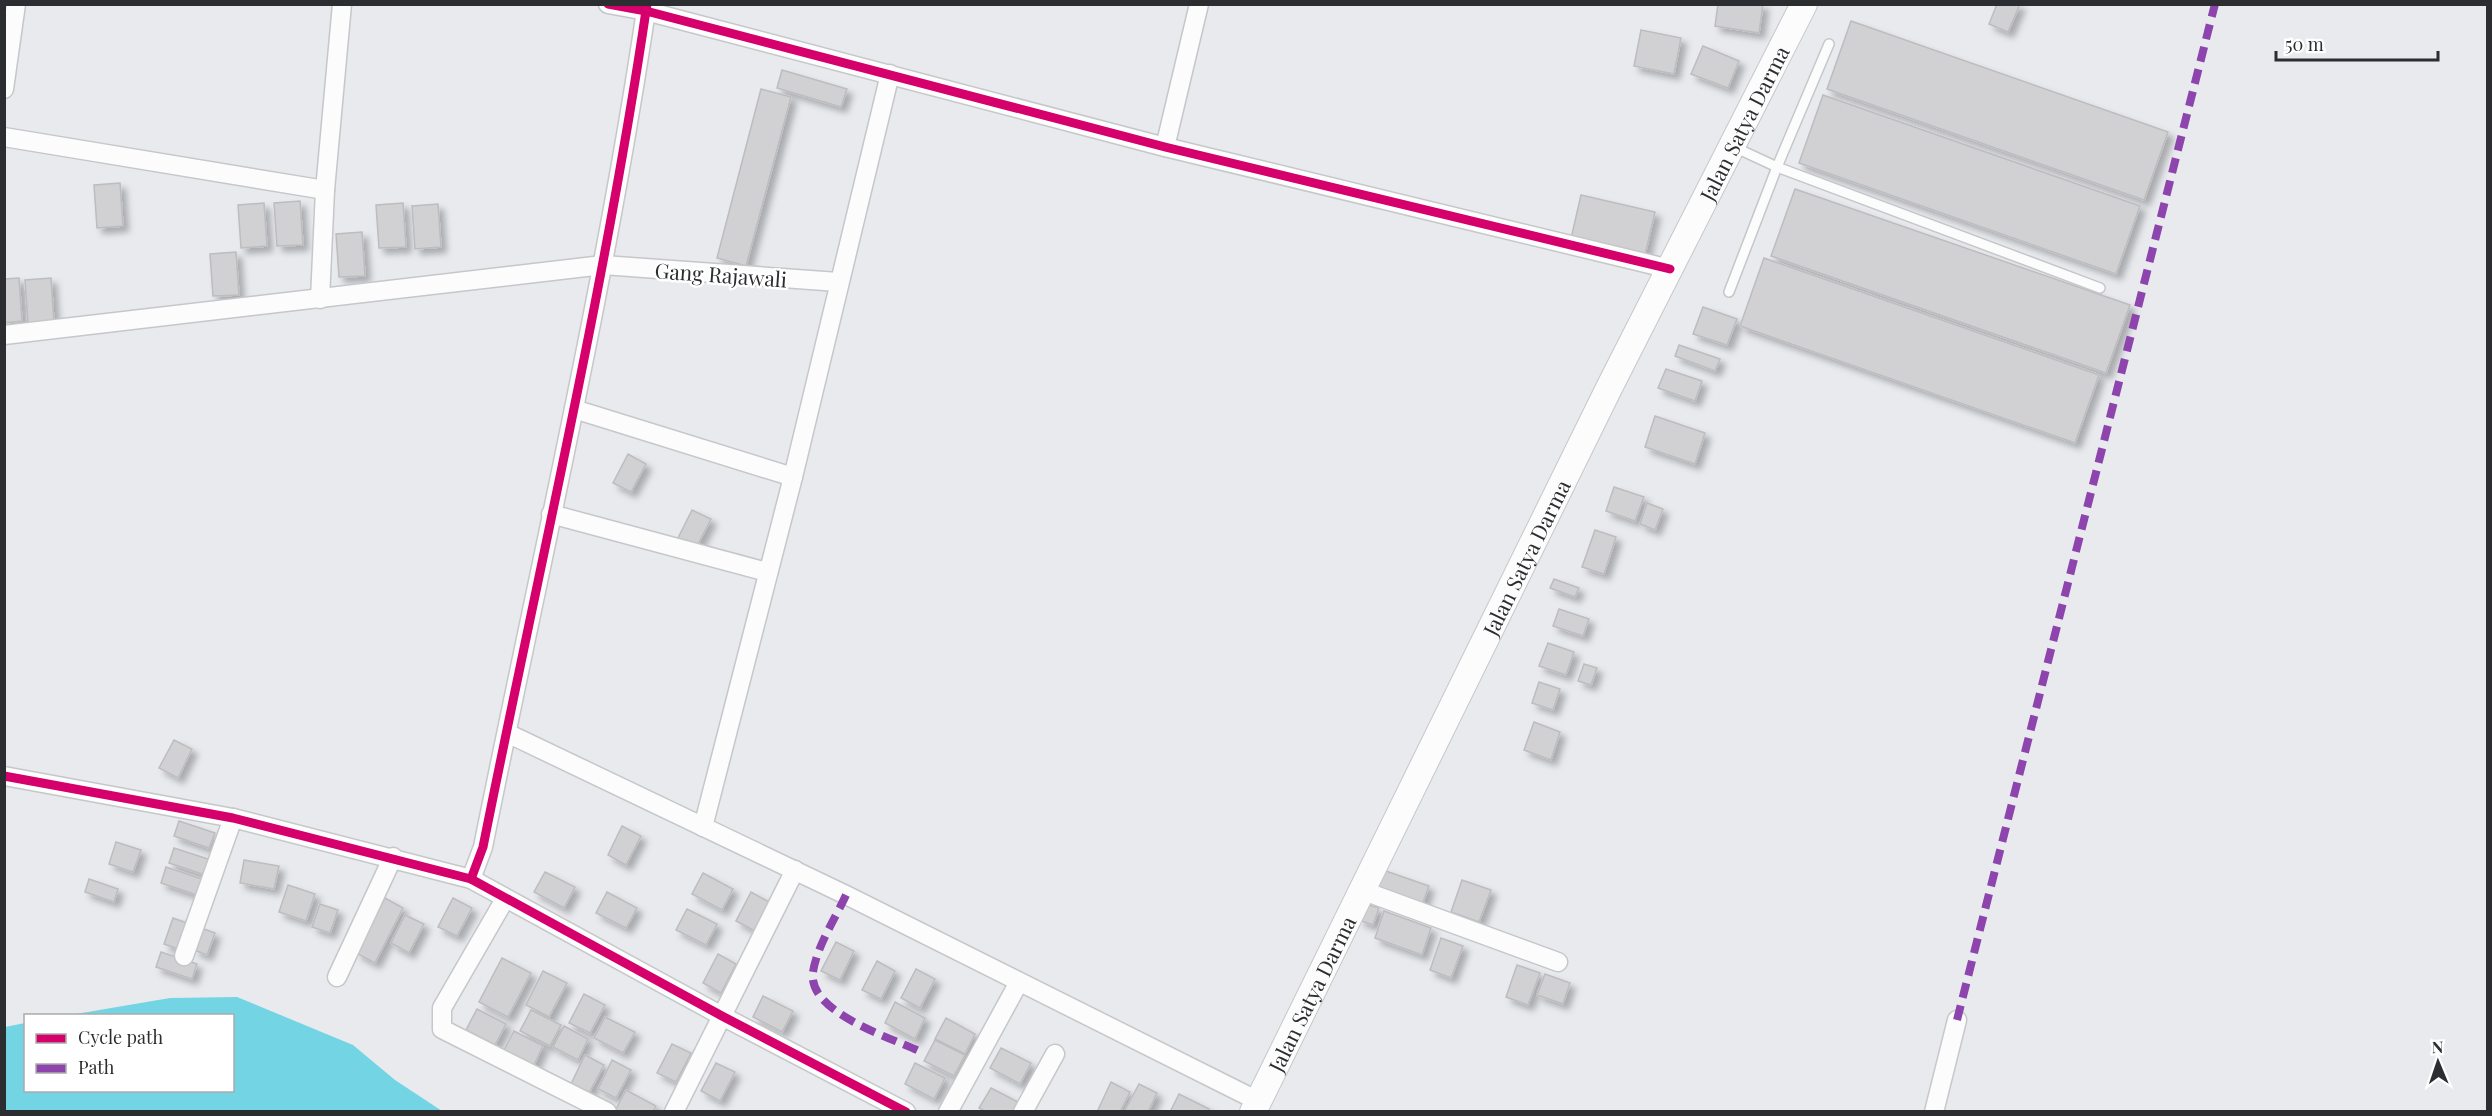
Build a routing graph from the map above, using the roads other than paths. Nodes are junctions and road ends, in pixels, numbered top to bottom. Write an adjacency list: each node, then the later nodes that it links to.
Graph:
1 (16, 4): 9 (street)
2 (342, 4): 14 (street)
3 (609, 4): 6 (street)
4 (1199, 4): 12 (street)
5 (1804, 4): 11 (main road, Jalan Satya Darma)
6 (646, 8): 8 (street); 15 (street)
7 (1829, 45): 13 (lane)
8 (890, 74): 12 (street); 17 (street)
9 (4, 89)
10 (4, 137): 14 (street)
11 (1731, 146): 13 (lane); 16 (main road, Jalan Satya Darma)
12 (1165, 147): 16 (street)
13 (1777, 167): 18 (lane); 19 (lane)
14 (325, 190): 20 (street)
15 (603, 265): 17 (street, Gang Rajawali); 20 (street, Gang Rajawali); 22 (street)
16 (1670, 269): 33 (main road, Jalan Satya Darma)
17 (838, 282): 23 (street)
18 (2100, 288)
19 (1729, 292)
20 (320, 300): 21 (street, Gang Rajawali)
21 (4, 335)
22 (574, 410): 23 (street); 24 (street)
23 (793, 477): 25 (street)
24 (551, 514): 25 (street); 26 (street)
25 (767, 572): 29 (street)
26 (507, 733): 29 (street); 32 (street)
27 (4, 776): 28 (street)
28 (233, 818): 30 (street); 35 (street)
29 (703, 827): 31 (street)
30 (393, 857): 32 (street); 37 (street)
31 (795, 870): 38 (street); 39 (street)
32 (471, 879): 34 (street)
33 (1361, 890): 36 (street); 42 (main road, Jalan Satya Darma)
34 (504, 898): 39 (street); 43 (street)
35 (184, 956)
36 (1558, 962)
37 (337, 977)
38 (1019, 982): 42 (street); 46 (street)
39 (722, 1016): 44 (street); 45 (street)
40 (1957, 1020): 48 (street)
41 (1055, 1054): 47 (street)
42 (1255, 1106)
43 (607, 1112)
44 (674, 1112)
45 (906, 1112)
46 (948, 1112)
47 (1023, 1112)
48 (1934, 1112)

